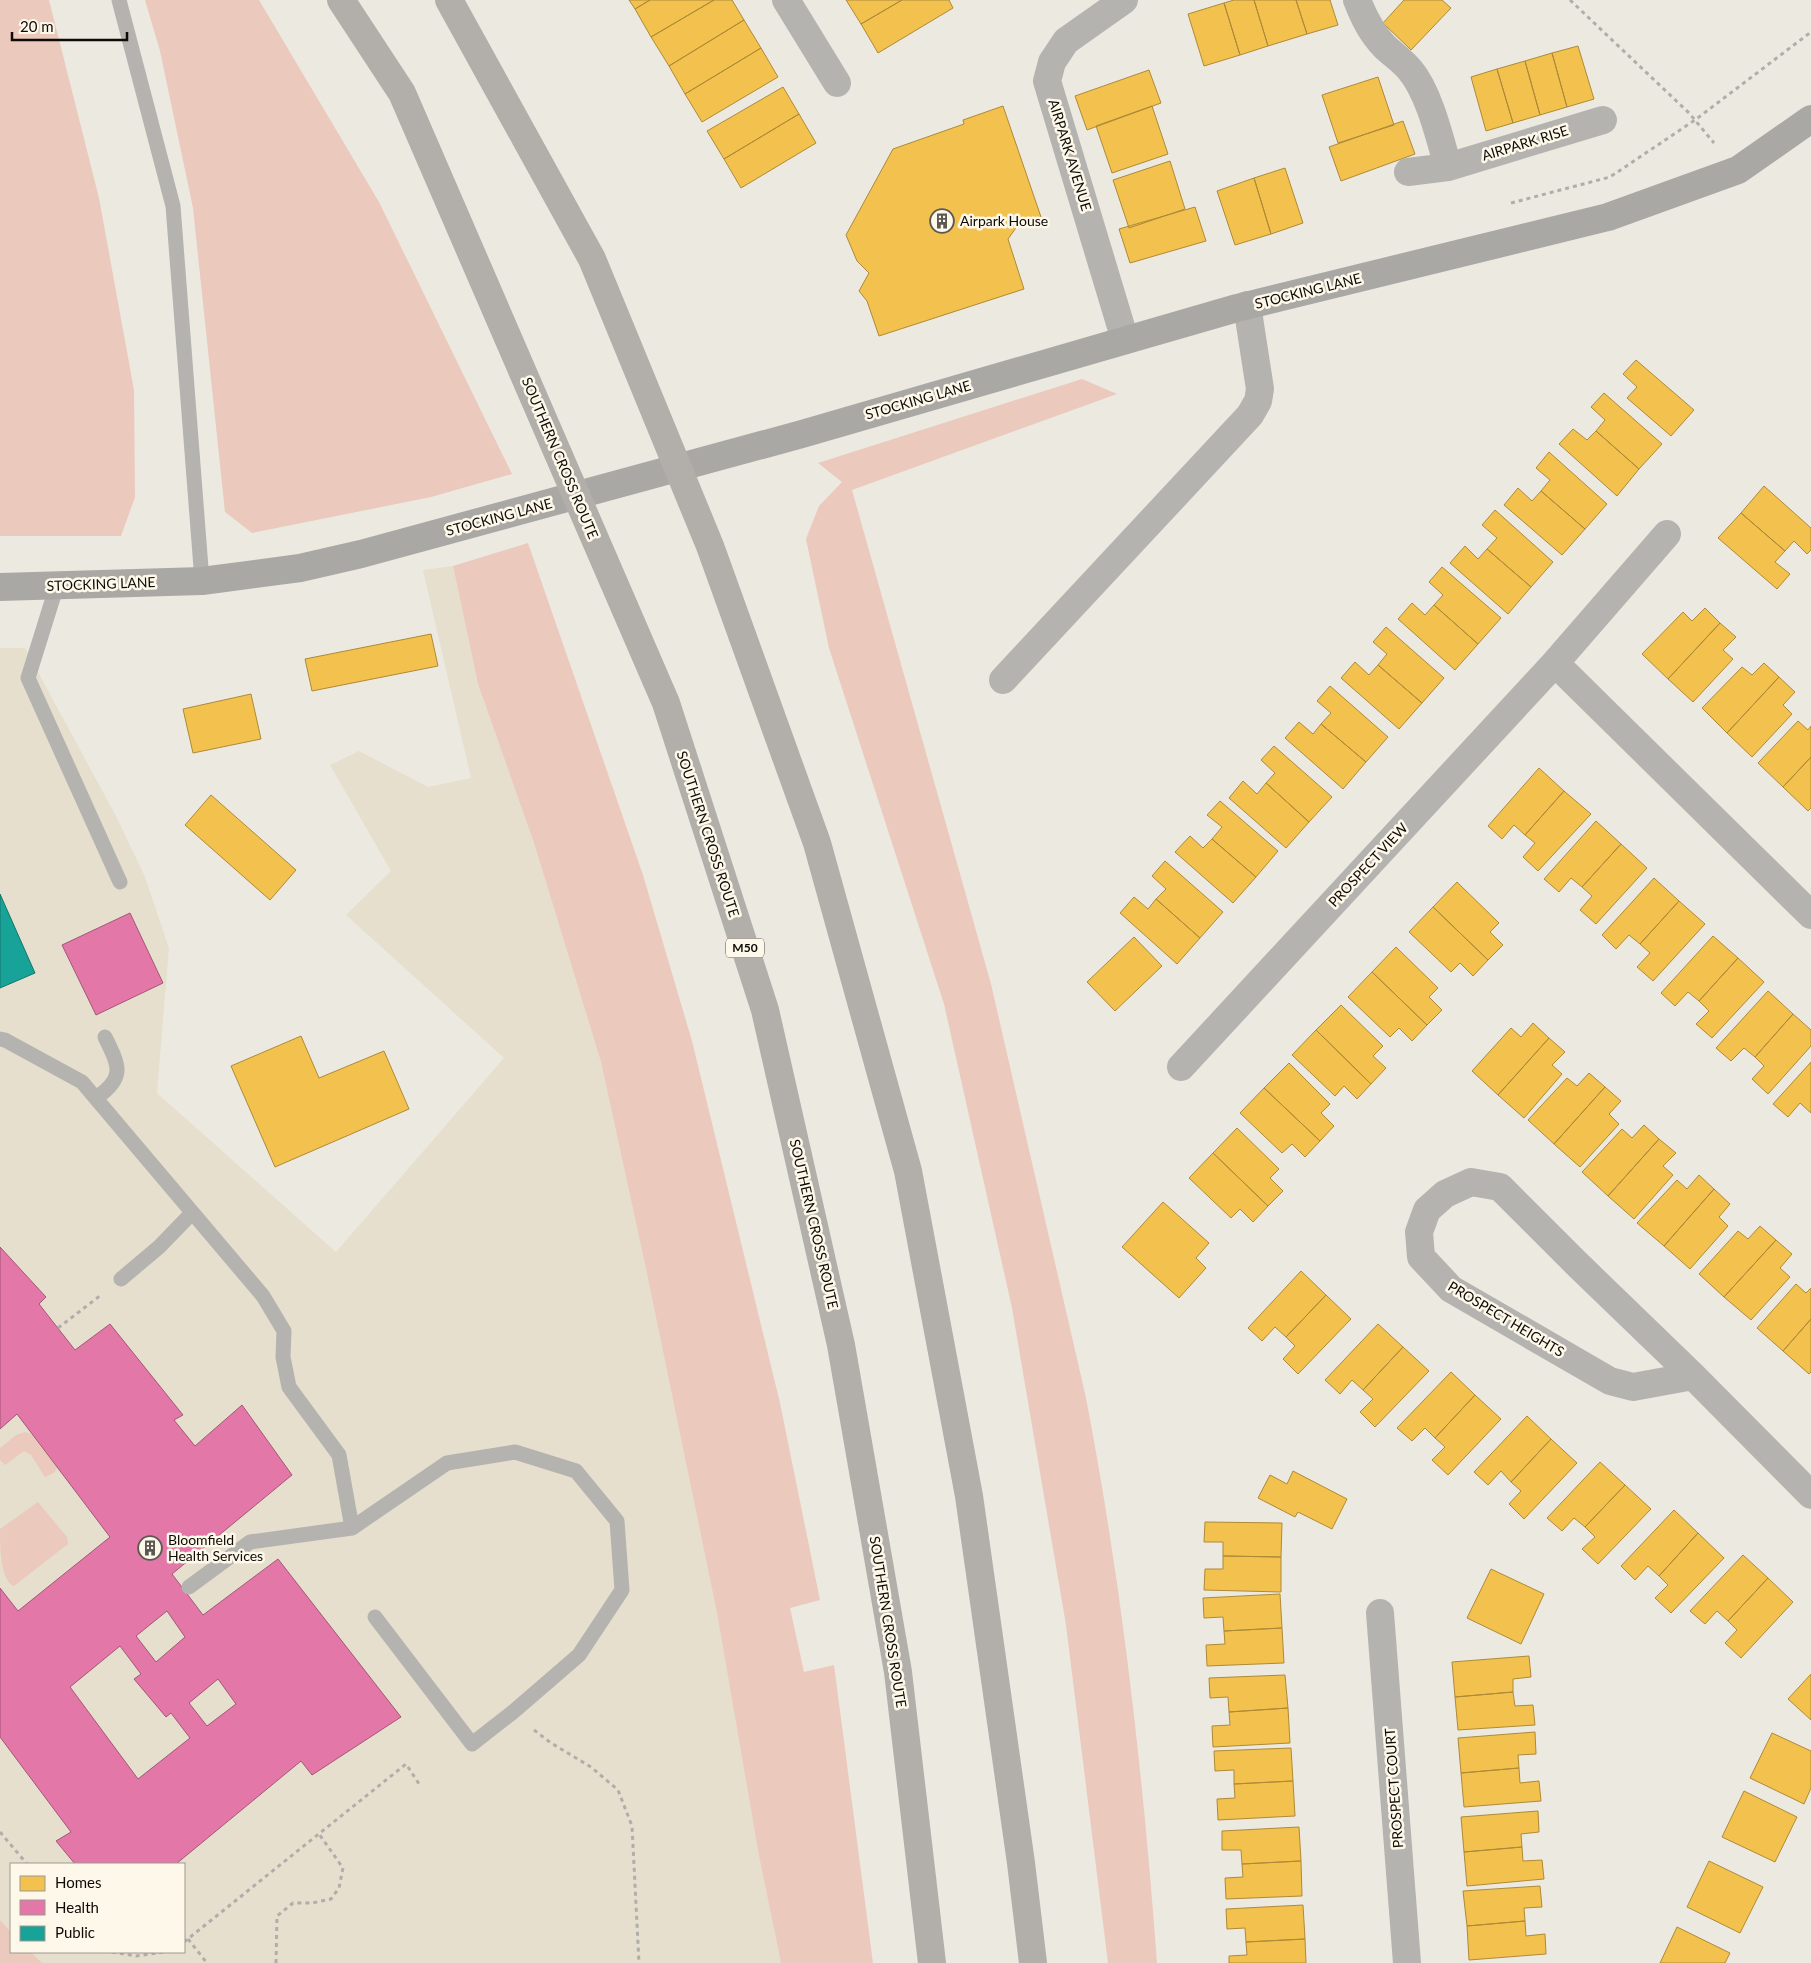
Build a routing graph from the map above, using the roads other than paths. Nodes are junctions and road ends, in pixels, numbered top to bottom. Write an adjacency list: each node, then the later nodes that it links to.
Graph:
1 (119, 0): 15 (lane)
2 (341, 0): 34 (highway, SOUTHERN CROSS ROUTE / M50)
3 (449, 0): 35 (highway)
4 (786, 0): 7 (street)
5 (1124, 0): 13 (street, AIRPARK AVENUE)
6 (1356, 0): 10 (street)
7 (837, 84)
8 (1811, 119): 12 (main road, STOCKING LANE)
9 (1603, 120): 10 (street, AIRPARK RISE)
10 (1448, 167): 11 (street, AIRPARK RISE)
11 (1408, 172)
12 (1247, 305): 13 (main road, STOCKING LANE); 19 (street)
13 (1125, 340): 15 (main road, STOCKING LANE)
14 (1667, 534): 18 (street, PROSPECT VIEW)
15 (202, 581): 16 (main road, STOCKING LANE)
16 (57, 585): 17 (main road, STOCKING LANE); 20 (lane)
17 (0, 587)
18 (1555, 663): 21 (street); 24 (street, PROSPECT VIEW)
19 (1003, 680)
20 (120, 882)
21 (1811, 915)
22 (105, 1037): 25 (lane)
23 (0, 1040): 25 (lane)
24 (1181, 1066)
25 (96, 1098): 26 (lane)
26 (192, 1213): 27 (lane); 30 (lane)
27 (121, 1279)
28 (1693, 1376): 28 (street, PROSPECT HEIGHTS); 29 (street, PROSPECT HEIGHTS)
29 (1811, 1495)
30 (352, 1528): 31 (lane); 33 (lane)
31 (189, 1587)
32 (1380, 1613): 36 (street, PROSPECT COURT)
33 (375, 1617)
34 (932, 1963)
35 (1033, 1963)
36 (1407, 1963)

